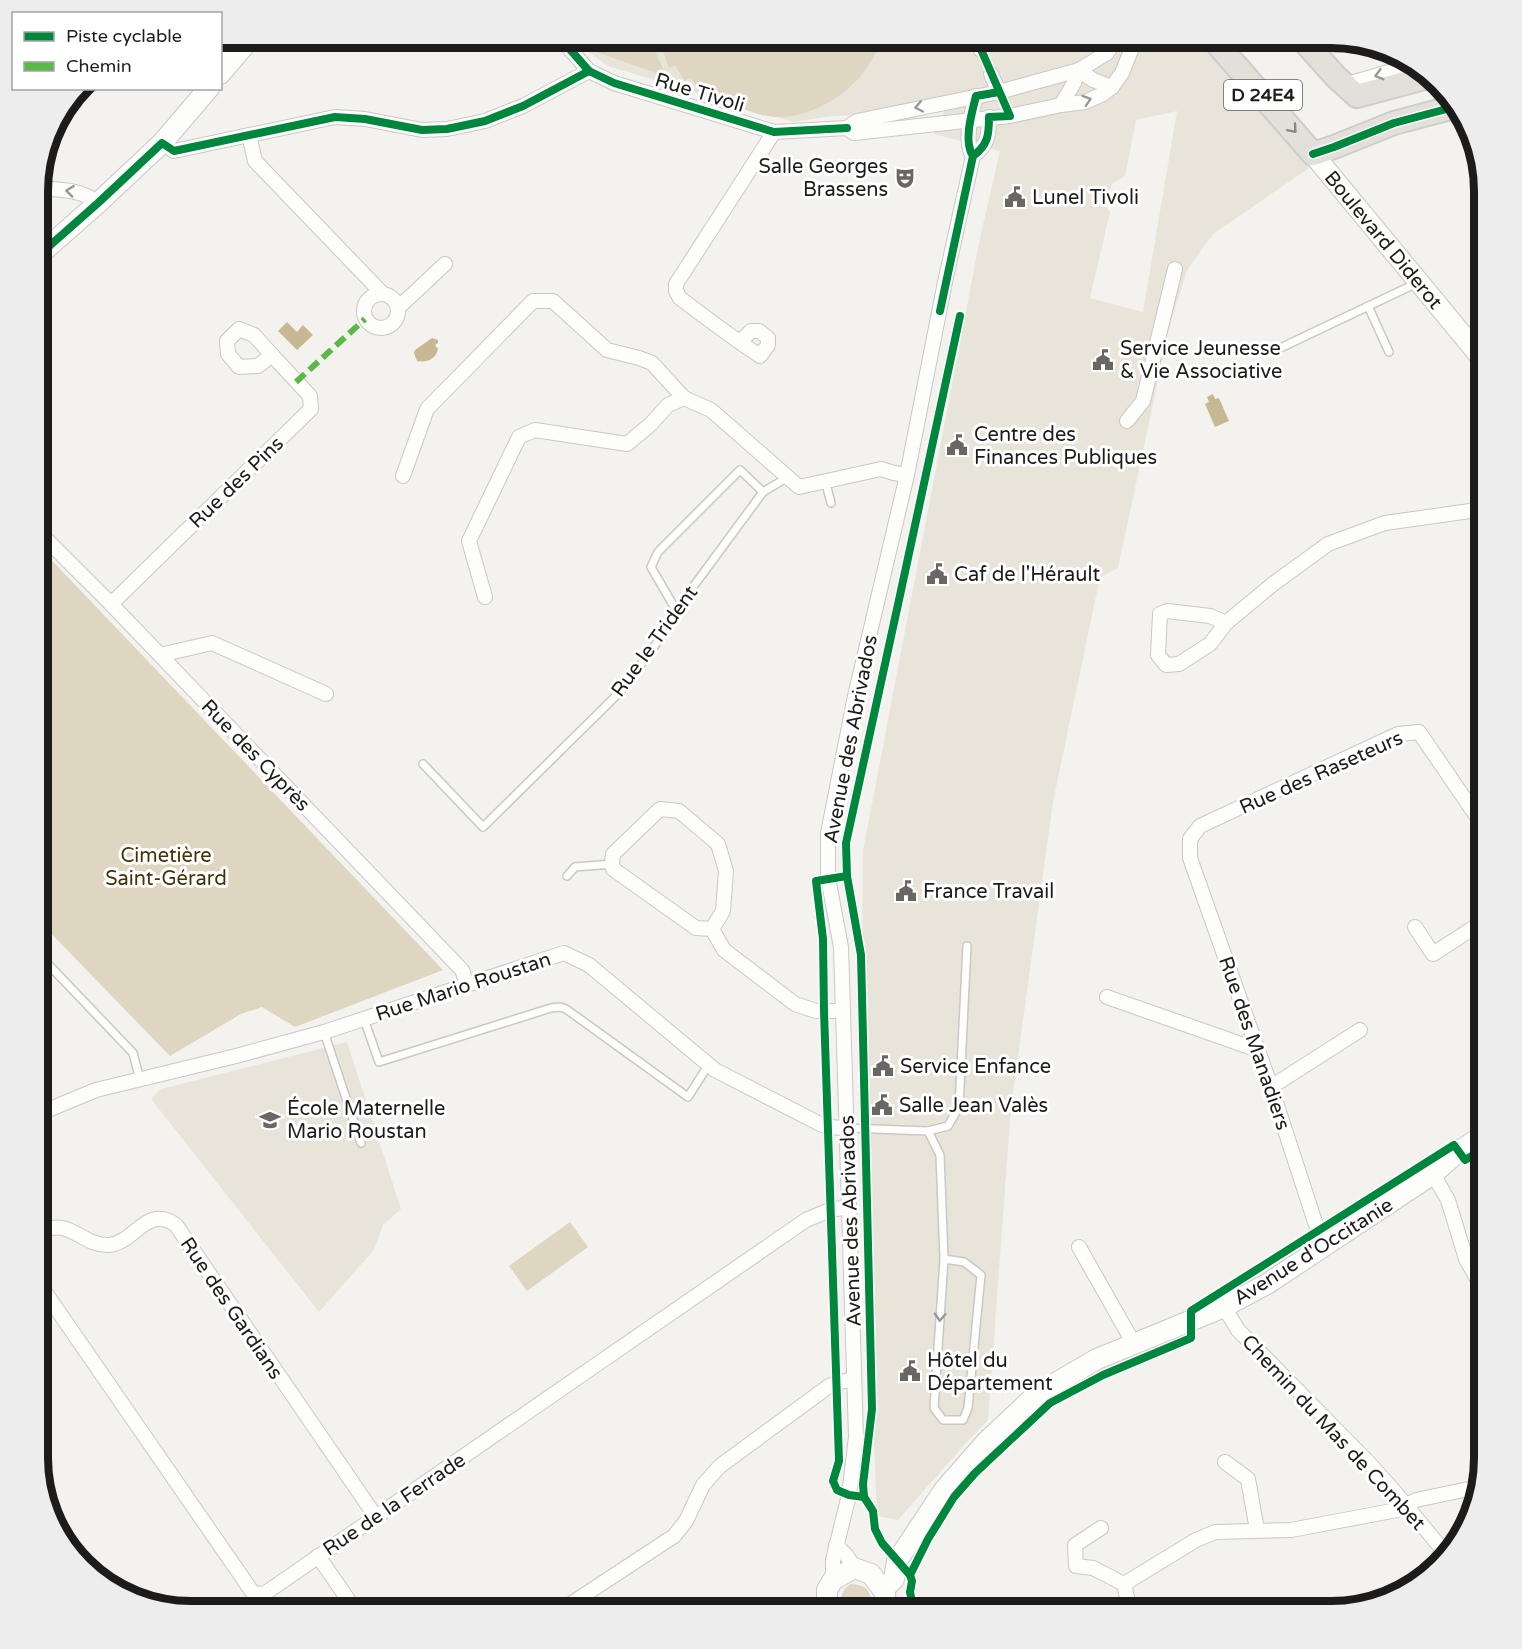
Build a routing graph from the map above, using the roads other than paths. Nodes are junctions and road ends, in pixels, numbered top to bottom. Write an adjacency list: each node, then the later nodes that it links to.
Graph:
1 (224, 48): 9 (street)
2 (243, 48): 9 (street)
3 (569, 48): 11 (street, Rue Tivoli)
4 (1110, 48): 10 (street, Rue Tivoli)
5 (1132, 48): 15 (street)
6 (1221, 48): 27 (main road, Boulevard Diderot / D 24E4, one-way to 27)
7 (1310, 48): 14 (main road)
8 (1404, 68): 14 (street, one-way to 14)
9 (224, 70)
10 (1079, 70): 15 (street); 17 (street, Rue Tivoli); 19 (street)
11 (589, 71): 24 (street, Rue Tivoli); 25 (street)
12 (991, 74): 17 (street)
13 (1420, 79): 14 (main road)
14 (1344, 85)
15 (1112, 87): 19 (street, Rue Tivoli, one-way to 15)
16 (207, 90): 26 (street)
17 (999, 92): 18 (street, Rue Tivoli)
18 (976, 96): 21 (street); 22 (street); 23 (street, Rue Tivoli, one-way to 23)
19 (1061, 105): 21 (street, Rue Tivoli)
20 (1448, 109): 27 (main road)
21 (989, 117): 22 (street, Rue Tivoli); 28 (street, Avenue des Abrivados)
22 (970, 119): 23 (street, Rue Tivoli); 28 (street, Avenue des Abrivados)
23 (847, 128): 24 (street, Rue Tivoli)
24 (774, 132): 38 (street)
25 (249, 135): 26 (street); 35 (street)
26 (162, 143): 30 (street)
27 (1313, 154): 34 (street, Boulevard Diderot / D 24E4)
28 (973, 156): 45 (street, Avenue des Abrivados)
29 (48, 189): 30 (street, one-way to 29)
30 (98, 203): 31 (street)
31 (48, 247)
32 (444, 264): 37 (street)
33 (1175, 269): 44 (street)
34 (1419, 282): 36 (lane); 40 (street, Boulevard Diderot / D 24E4)
35 (382, 293): 37 (street); 37 (street)
36 (1368, 306): 39 (lane); 41 (lane)
37 (398, 308)
38 (740, 342)
39 (1261, 347)
40 (1474, 348)
41 (1389, 352)
42 (272, 355): 54 (street, Rue des Pins)
43 (684, 398): 46 (street); 47 (street); 53 (street)
44 (1127, 421)
45 (907, 475): 48 (street); 71 (street, Avenue des Abrivados)
46 (402, 476)
47 (788, 477): 48 (street); 49 (lane, Rue le Trident)
48 (825, 480): 50 (lane)
49 (763, 492): 55 (lane, Rue le Trident); 55 (lane)
50 (831, 503)
51 (1474, 511): 56 (street)
52 (48, 541): 54 (street, Rue des Cyprès)
53 (485, 597)
54 (111, 604): 57 (street, Rue des Cyprès)
55 (676, 610): 59 (lane, Rue le Trident)
56 (1226, 623): 56 (street)
57 (160, 655): 58 (street); 69 (street, Rue des Cyprès)
58 (326, 694)
59 (423, 764)
60 (1474, 811): 61 (street, Rue des Raseteurs)
61 (1190, 839): 75 (street, Rue des Manadiers)
62 (612, 864): 63 (lane); 66 (street); 66 (street)
63 (567, 876)
64 (1415, 927): 65 (street)
65 (1474, 928)
66 (712, 929): 71 (street)
67 (967, 946): 81 (lane)
68 (48, 964): 77 (lane)
69 (467, 984): 72 (street, Rue Mario Roustan); 76 (street, Rue Mario Roustan)
70 (1107, 997): 75 (street)
71 (843, 1009): 80 (street, Avenue des Abrivados)
72 (364, 1019): 74 (street, Rue Mario Roustan); 76 (lane)
73 (1360, 1030): 78 (street)
74 (324, 1032): 77 (street, Rue Mario Roustan); 83 (lane)
75 (1258, 1050): 78 (street, Rue des Manadiers)
76 (709, 1064): 80 (street, Rue Mario Roustan)
77 (140, 1080): 79 (street, Rue Mario Roustan)
78 (1271, 1087): 87 (street, Rue des Manadiers)
79 (48, 1110)
80 (847, 1128): 81 (lane); 85 (street, Avenue des Abrivados)
81 (928, 1131): 89 (lane)
82 (1474, 1142): 84 (street, Avenue d'Occitanie)
83 (361, 1143)
84 (1433, 1174): 87 (street, Avenue d'Occitanie); 90 (street)
85 (849, 1207): 94 (street, Avenue des Abrivados); 98 (street, Rue de la Ferrade)
86 (48, 1227): 98 (street, Rue des Gardians)
87 (1326, 1245): 92 (street, Avenue d'Occitanie)
88 (1078, 1247): 93 (street)
89 (944, 1259): 89 (lane, one-way to 89)
90 (1474, 1272)
91 (48, 1296): 103 (street, Rue de la Ferrade)
92 (1224, 1307): 93 (street, Avenue d'Occitanie); 97 (street, Chemin du Mas de Combet)
93 (1134, 1344): 104 (street, Avenue d'Occitanie)
94 (854, 1379): 101 (street, Avenue des Abrivados); 108 (street)
95 (1225, 1462): 100 (street)
96 (1470, 1489): 97 (street)
97 (1406, 1505): 100 (street); 102 (street, Chemin du Mas de Combet)
98 (376, 1517): 103 (street, Rue de la Ferrade)
99 (1101, 1528): 106 (street)
100 (1257, 1530): 106 (street)
101 (836, 1545): 104 (street); 105 (street, Avenue des Abrivados)
102 (1442, 1549)
103 (318, 1556): 107 (street)
104 (870, 1577): 105 (street, Avenue d'Occitanie); 110 (street)
105 (833, 1580): 109 (street)
106 (1124, 1584): 111 (street)
107 (349, 1601)
108 (575, 1601)
109 (827, 1601)
110 (885, 1601)
111 (1128, 1601)

